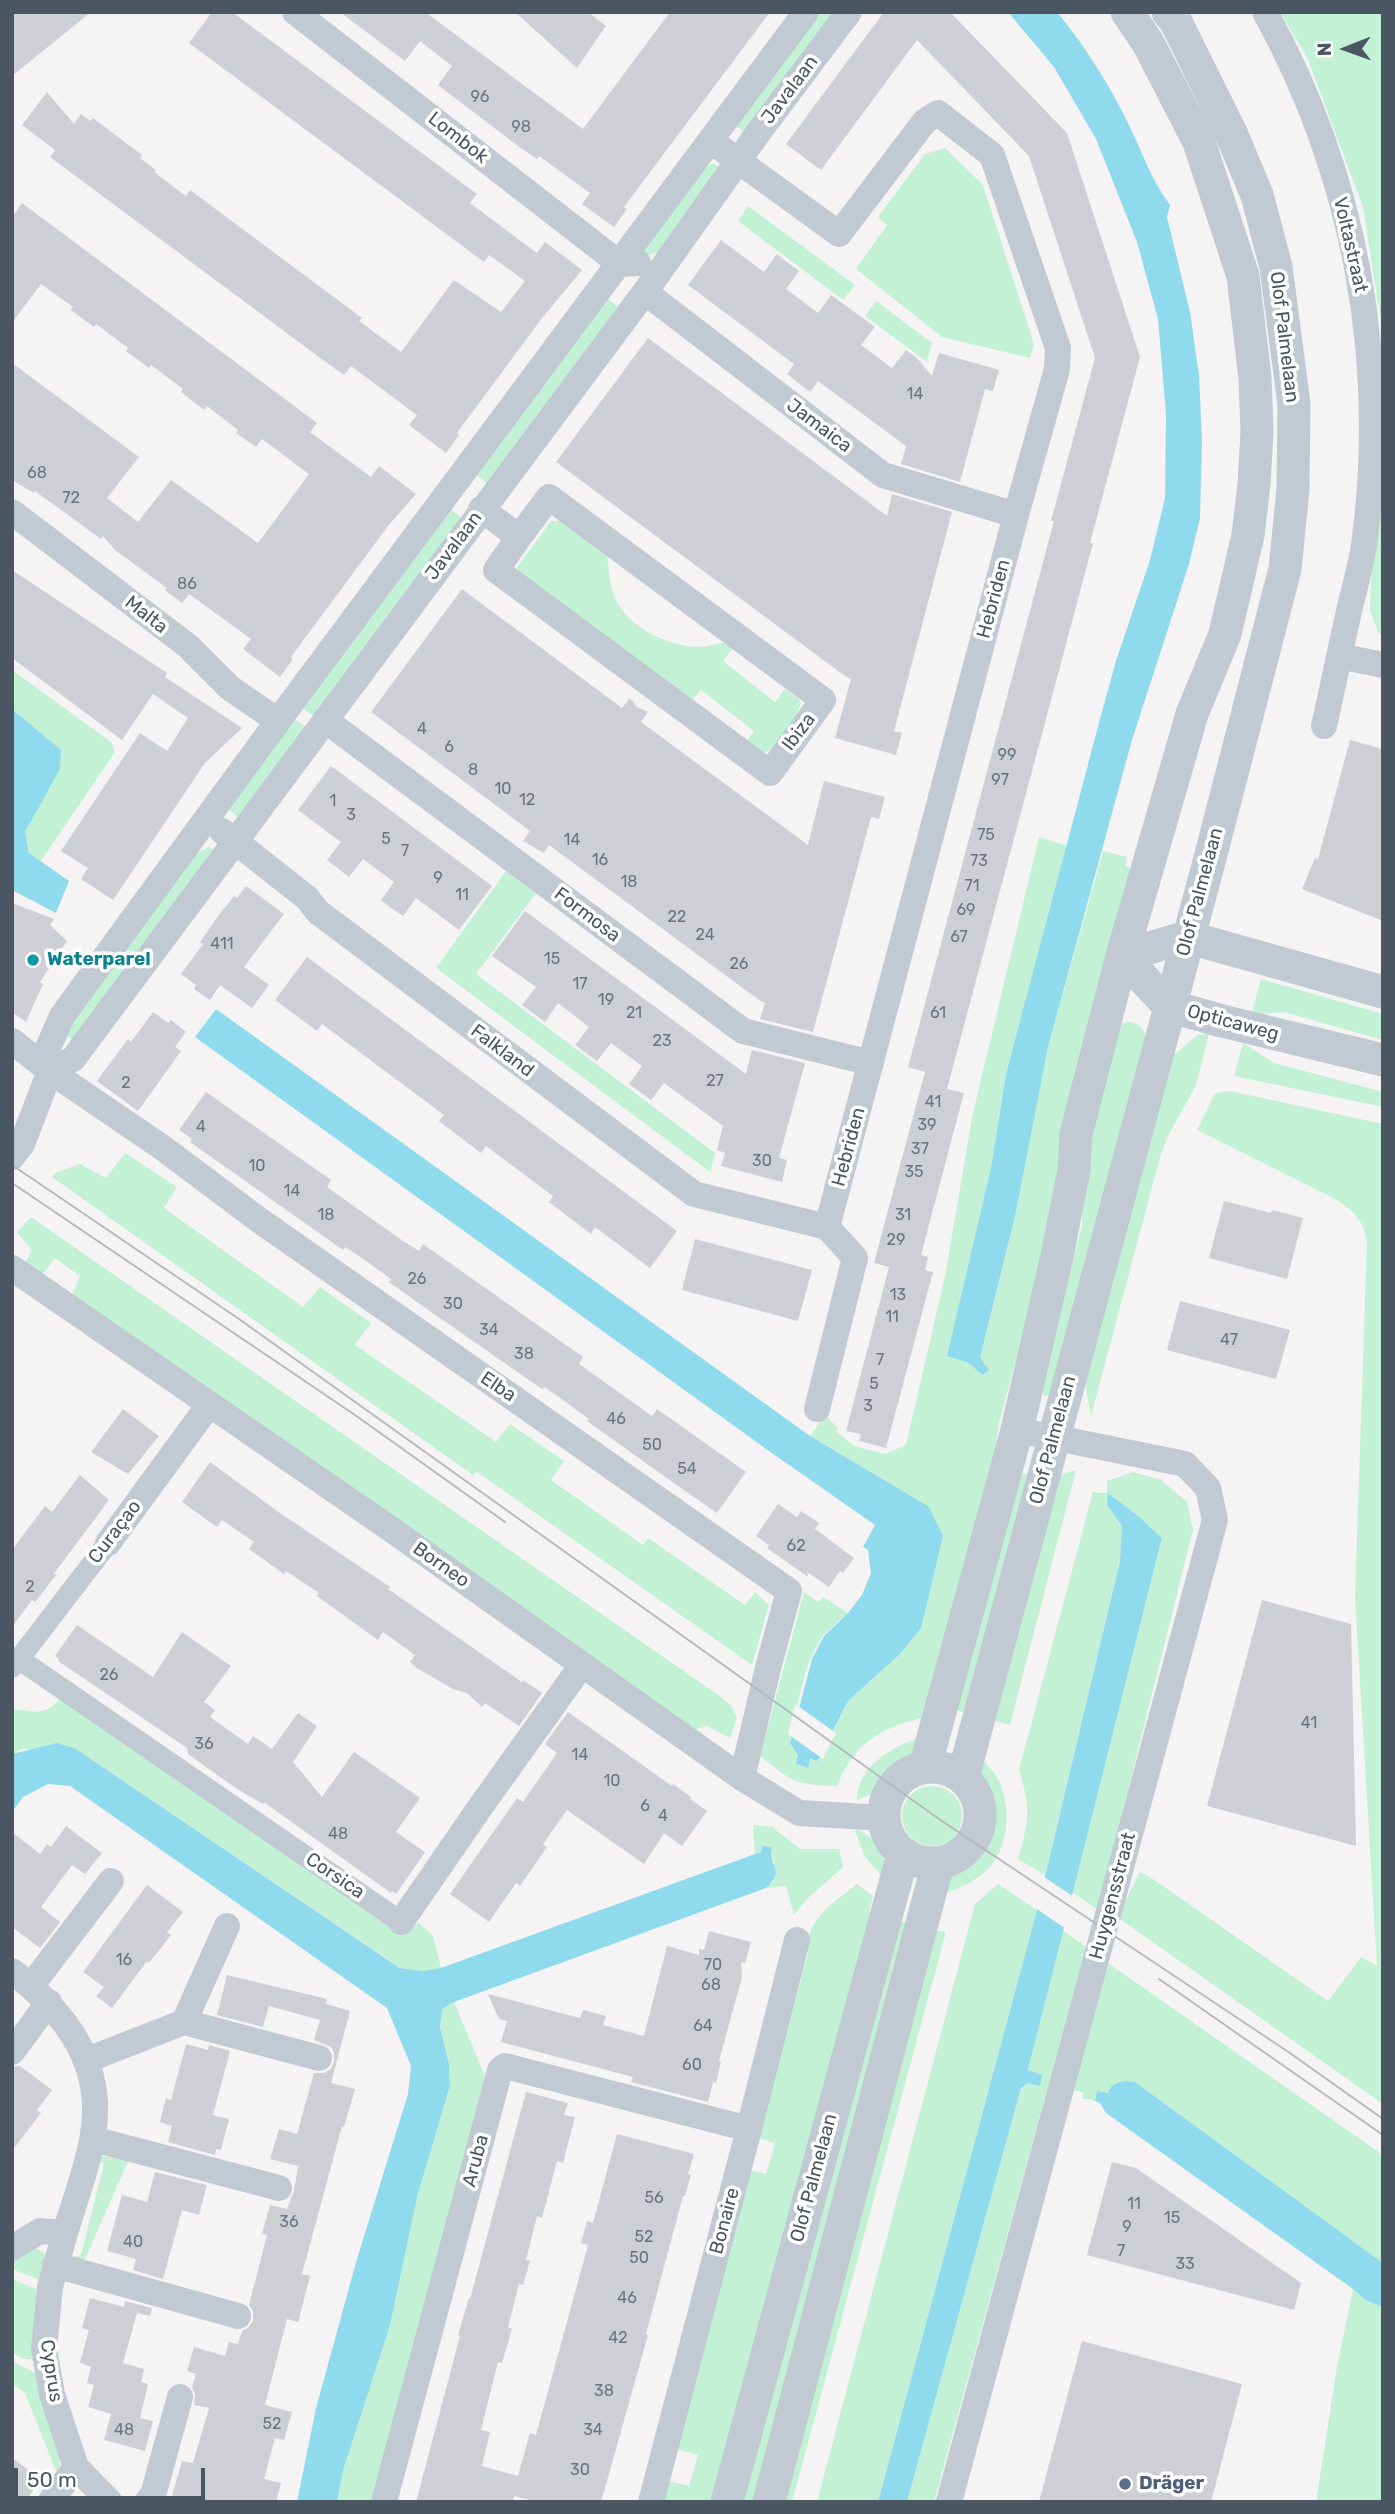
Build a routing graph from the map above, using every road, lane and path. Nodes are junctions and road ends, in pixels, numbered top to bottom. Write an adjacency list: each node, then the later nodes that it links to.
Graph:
1 (295, 12): 10 (street, Lombok)
2 (806, 12): 7 (street, Javalaan)
3 (849, 12): 8 (street, Javalaan)
4 (1127, 12): 24 (street, Olof Palmelaan)
5 (1168, 12): 23 (street, Olof Palmelaan)
6 (1265, 12): 16 (street, Voltastraat)
7 (711, 141): 8 (street, Hebriden); 10 (street, Javalaan)
8 (737, 160): 9 (street, Javalaan); 14 (street, Hebriden)
9 (666, 263): 10 (street); 11 (street, Javalaan)
10 (620, 264): 19 (street, Javalaan)
11 (645, 292): 12 (street, Javalaan); 14 (street, Jamaica)
12 (481, 509): 15 (street); 18 (street, Javalaan)
13 (12, 512): 19 (street, Malta)
14 (1016, 515): 29 (street, Hebriden)
15 (519, 537): 15 (street, Ibiza)
16 (1339, 656): 17 (street); 20 (street, Voltastraat)
17 (1383, 665)
18 (325, 720): 22 (street, Javalaan); 29 (street, Formosa)
19 (278, 721): 21 (street, Javalaan)
20 (1324, 726)
21 (207, 819): 22 (street, Falkland); 30 (street, Javalaan)
22 (234, 841): 30 (street, Javalaan); 32 (street, Falkland)
23 (1187, 937): 24 (street); 25 (street); 26 (street, Olof Palmelaan)
24 (1122, 956): 26 (street, Opticaweg); 36 (street, Olof Palmelaan)
25 (1383, 992)
26 (1169, 1006): 28 (street, Opticaweg); 37 (street, Olof Palmelaan)
27 (12, 1041): 30 (street)
28 (1383, 1060)
29 (872, 1063): 32 (street, Hebriden)
30 (50, 1071): 31 (street, Javalaan); 43 (street, Elba)
31 (12, 1157)
32 (827, 1227): 35 (street)
33 (12, 1268): 34 (street, Borneo)
34 (209, 1405): 38 (street, Curaçao); 40 (street, Borneo)
35 (817, 1409)
36 (1017, 1430): 37 (street, Huygensstraat); 41 (street, Olof Palmelaan)
37 (1054, 1437): 42 (street, Olof Palmelaan); 72 (street, Huygensstraat)
38 (108, 1543): 39 (street, Curaçao)
39 (15, 1663): 48 (street, Corsica)
40 (582, 1665): 43 (street, Borneo); 48 (street, Corsica)
41 (925, 1767): 42 (street); 44 (street)
42 (963, 1777): 46 (street)
43 (743, 1778): 44 (street, Borneo)
44 (884, 1818): 45 (street)
45 (903, 1854): 46 (street); 70 (street, Olof Palmelaan)
46 (938, 1863): 71 (street, Olof Palmelaan)
47 (111, 1881): 51 (street)
48 (401, 1922)
49 (227, 1926): 52 (street)
50 (797, 1940): 56 (street, Bonaire)
51 (31, 1987): 53 (street); 55 (street, Cyprus)
52 (184, 2022): 54 (street); 55 (street)
53 (12, 2052)
54 (319, 2058)
55 (88, 2060): 57 (street, Cyprus)
56 (750, 2129): 68 (street, Aruba); 69 (street, Bonaire)
57 (93, 2139): 58 (street); 59 (street, Cyprus)
58 (279, 2188)
59 (65, 2233): 60 (street); 61 (street, Cyprus)
60 (12, 2248)
61 (55, 2265): 62 (street); 64 (street, Cyprus)
62 (238, 2316)
63 (180, 2398): 67 (street)
64 (76, 2467): 65 (street); 66 (street, Cyprus)
65 (50, 2502)
66 (110, 2502)
67 (147, 2502)
68 (384, 2502)
69 (651, 2502)
70 (727, 2502)
71 (769, 2502)
72 (949, 2502)

